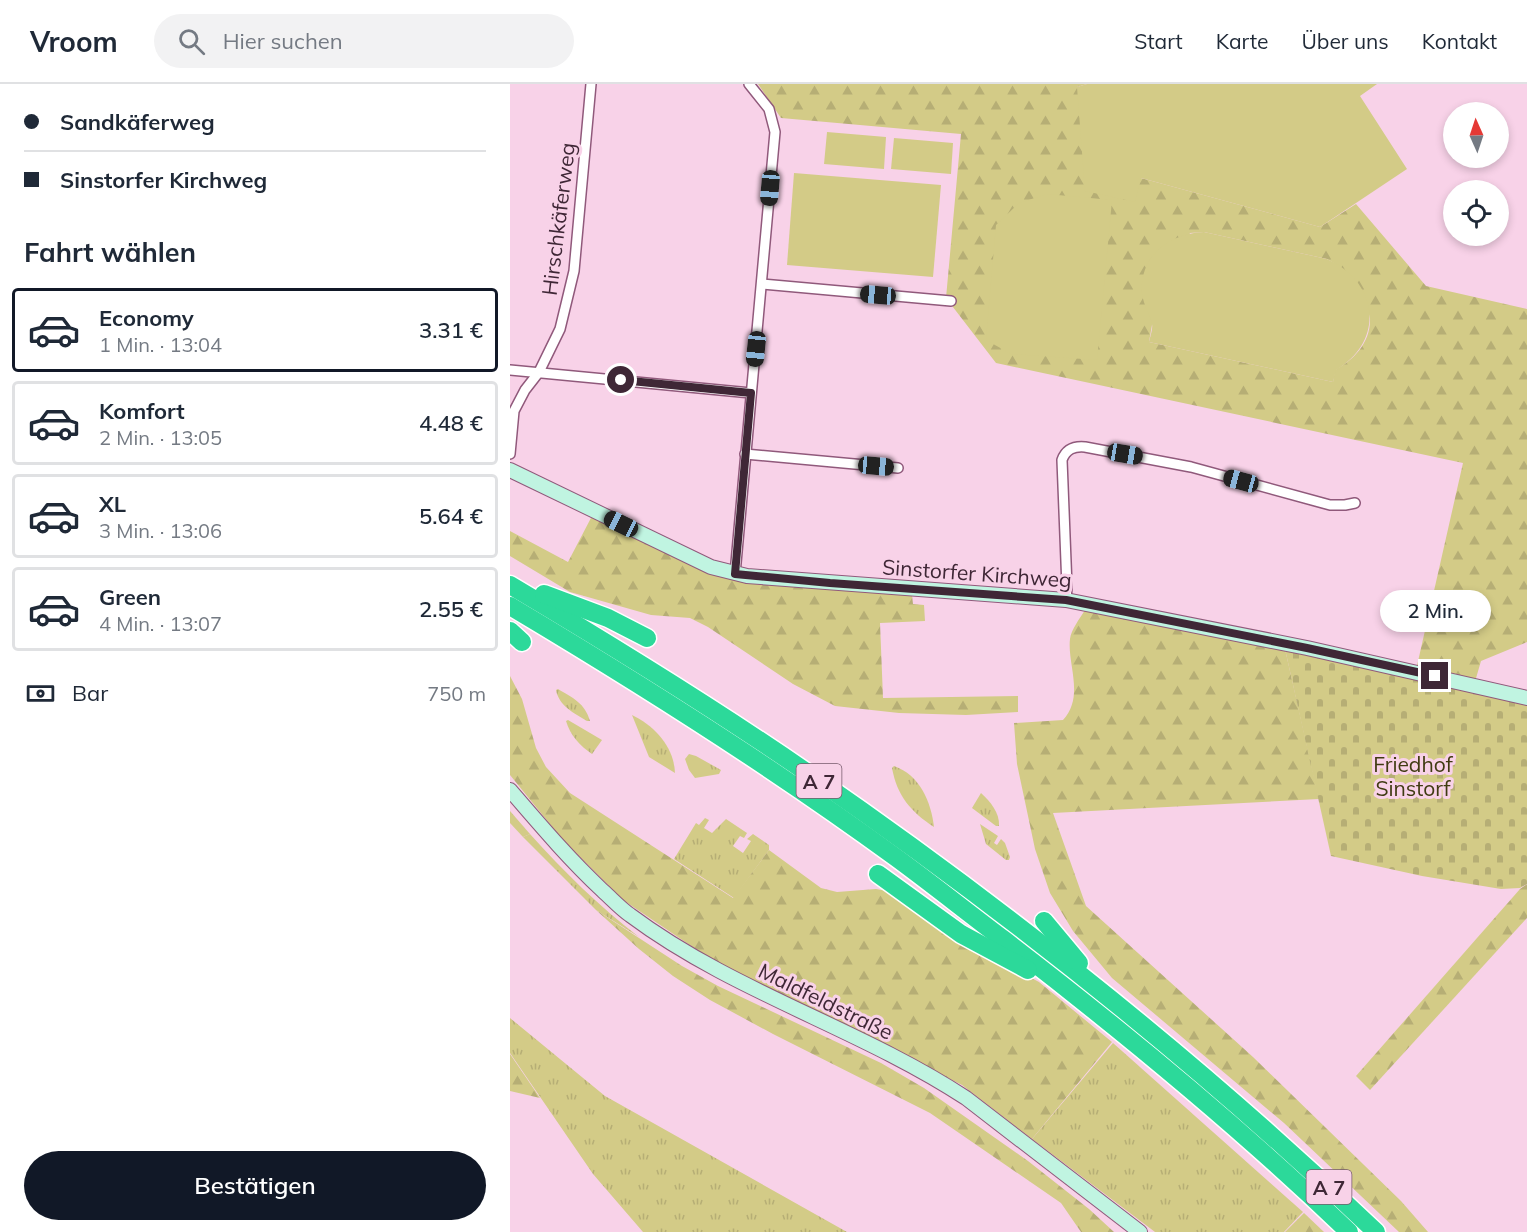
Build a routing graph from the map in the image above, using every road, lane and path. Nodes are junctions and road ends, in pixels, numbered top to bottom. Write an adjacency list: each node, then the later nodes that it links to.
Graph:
1 (591, 84): 6 (street, Hirschkäferweg)
2 (749, 84): 3 (street)
3 (762, 284): 4 (street); 7 (street)
4 (951, 301)
5 (510, 370): 6 (street)
6 (539, 372): 7 (street); 8 (street, Hirschkäferweg)
7 (751, 393): 9 (street)
8 (510, 454)
9 (745, 454): 10 (street); 13 (street)
10 (898, 468)
11 (510, 470): 13 (street, Sinstorfer Kirchweg)
12 (1355, 503): 15 (street)
13 (735, 574): 15 (street, Sinstorfer Kirchweg)
14 (510, 583): 17 (highway); 23 (highway, A 7)
15 (1066, 600): 18 (street, Sinstorfer Kirchweg)
16 (510, 606): 22 (highway, A 7)
17 (647, 639)
18 (1527, 698)
19 (510, 790): 24 (street, Maldfeldstraße)
20 (878, 874): 22 (highway)
21 (1044, 921): 23 (highway)
22 (1080, 998): 25 (highway, A 7)
23 (1112, 1000): 26 (highway, A 7)
24 (1140, 1232)
25 (1349, 1232)
26 (1376, 1232)

